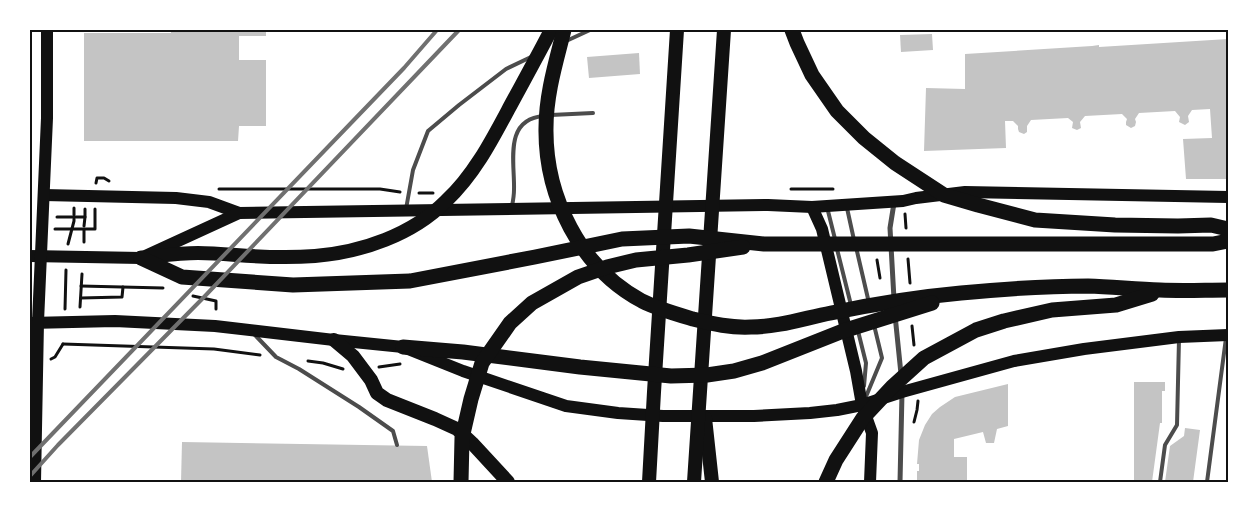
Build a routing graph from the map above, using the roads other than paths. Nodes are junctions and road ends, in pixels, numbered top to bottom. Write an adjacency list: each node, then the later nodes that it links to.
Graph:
1 (47, 30): 8 (main road)
2 (590, 30): 6 (lane)
3 (677, 30): 40 (highway)
4 (724, 30): 35 (highway)
5 (792, 30): 17 (highway)
6 (558, 35): 15 (lane); 21 (highway); 24 (highway)
7 (593, 112): 14 (lane)
8 (44, 195): 16 (main road); 20 (main road)
9 (1228, 198): 10 (main road)
10 (898, 202): 11 (main road); 36 (street)
11 (846, 204): 13 (main road); 25 (lane)
12 (812, 206): 13 (main road); 14 (main road); 37 (main road)
13 (827, 206): 26 (lane)
14 (511, 208): 15 (main road)
15 (405, 211): 16 (main road)
16 (238, 213): 21 (main road)
17 (1228, 230)
18 (1228, 241): 19 (highway)
19 (764, 244): 21 (highway); 43 (highway)
20 (36, 256): 21 (main road); 28 (main road)
21 (141, 258)
22 (1163, 290): 23 (highway); 24 (highway); 45 (highway)
23 (1228, 290)
24 (964, 293): 34 (highway)
25 (871, 310)
26 (854, 314)
27 (873, 320): 37 (lane)
28 (34, 323): 30 (main road); 42 (main road)
29 (856, 324): 37 (lane)
30 (249, 329): 33 (main road); 38 (lane)
31 (1227, 335): 32 (main road); 49 (lane)
32 (1180, 337): 36 (main road); 48 (lane)
33 (334, 340): 34 (main road); 44 (highway)
34 (403, 347): 37 (main road)
35 (701, 381): 39 (highway); 41 (highway)
36 (902, 392): 37 (main road); 47 (street)
37 (862, 405): 46 (main road)
38 (397, 446)
39 (712, 480)
40 (649, 481)
41 (695, 481)
42 (35, 482)
43 (461, 482)
44 (508, 482)
45 (826, 482)
46 (870, 482)
47 (900, 482)
48 (1160, 482)
49 (1207, 482)

